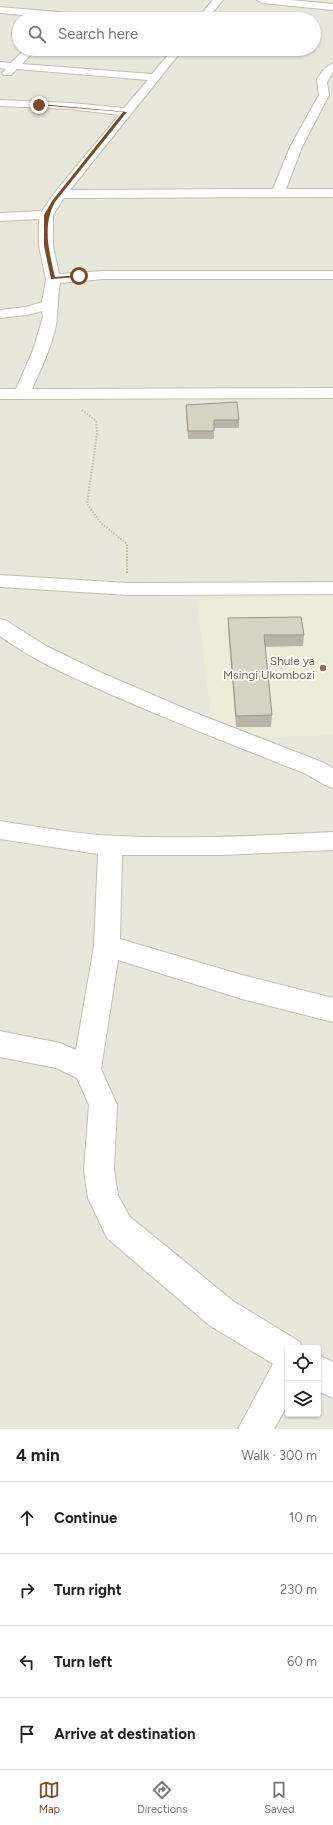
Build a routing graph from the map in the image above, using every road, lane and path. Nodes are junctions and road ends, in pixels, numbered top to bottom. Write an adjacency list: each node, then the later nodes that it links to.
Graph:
1 (218, 0): 8 (street)
2 (262, 0): 4 (street)
3 (72, 5): 7 (street)
4 (333, 7)
5 (0, 10): 6 (street)
6 (21, 12)
7 (66, 12)
8 (208, 12)
9 (24, 56): 12 (street)
10 (172, 56): 14 (street)
11 (0, 65): 12 (street)
12 (14, 66): 14 (street); 15 (street)
13 (333, 66): 16 (street)
14 (156, 77): 18 (street)
15 (0, 79)
16 (329, 95): 19 (street)
17 (0, 103): 18 (street)
18 (126, 112): 20 (street)
19 (278, 193): 20 (street); 21 (street)
20 (60, 194): 22 (street)
21 (333, 194)
22 (46, 215): 23 (street); 25 (street)
23 (0, 217)
24 (333, 275): 25 (street)
25 (53, 279): 26 (street)
26 (49, 304): 27 (street); 30 (street)
27 (0, 314)
28 (333, 393): 31 (street)
29 (0, 394): 30 (street)
30 (22, 394): 31 (street)
31 (65, 395): 34 (path)
32 (0, 581): 34 (street)
33 (333, 588): 34 (street)
34 (128, 589)
35 (0, 626): 36 (street)
36 (333, 779)
37 (0, 830): 39 (street)
38 (333, 841): 39 (street)
39 (110, 845): 40 (street)
40 (107, 946): 41 (street); 43 (street)
41 (333, 1010)
42 (0, 1044): 43 (street)
43 (87, 1069): 44 (street)
44 (285, 1352)
45 (321, 1374): 47 (street)
46 (285, 1375): 48 (street)
47 (333, 1381)
48 (255, 1429)

